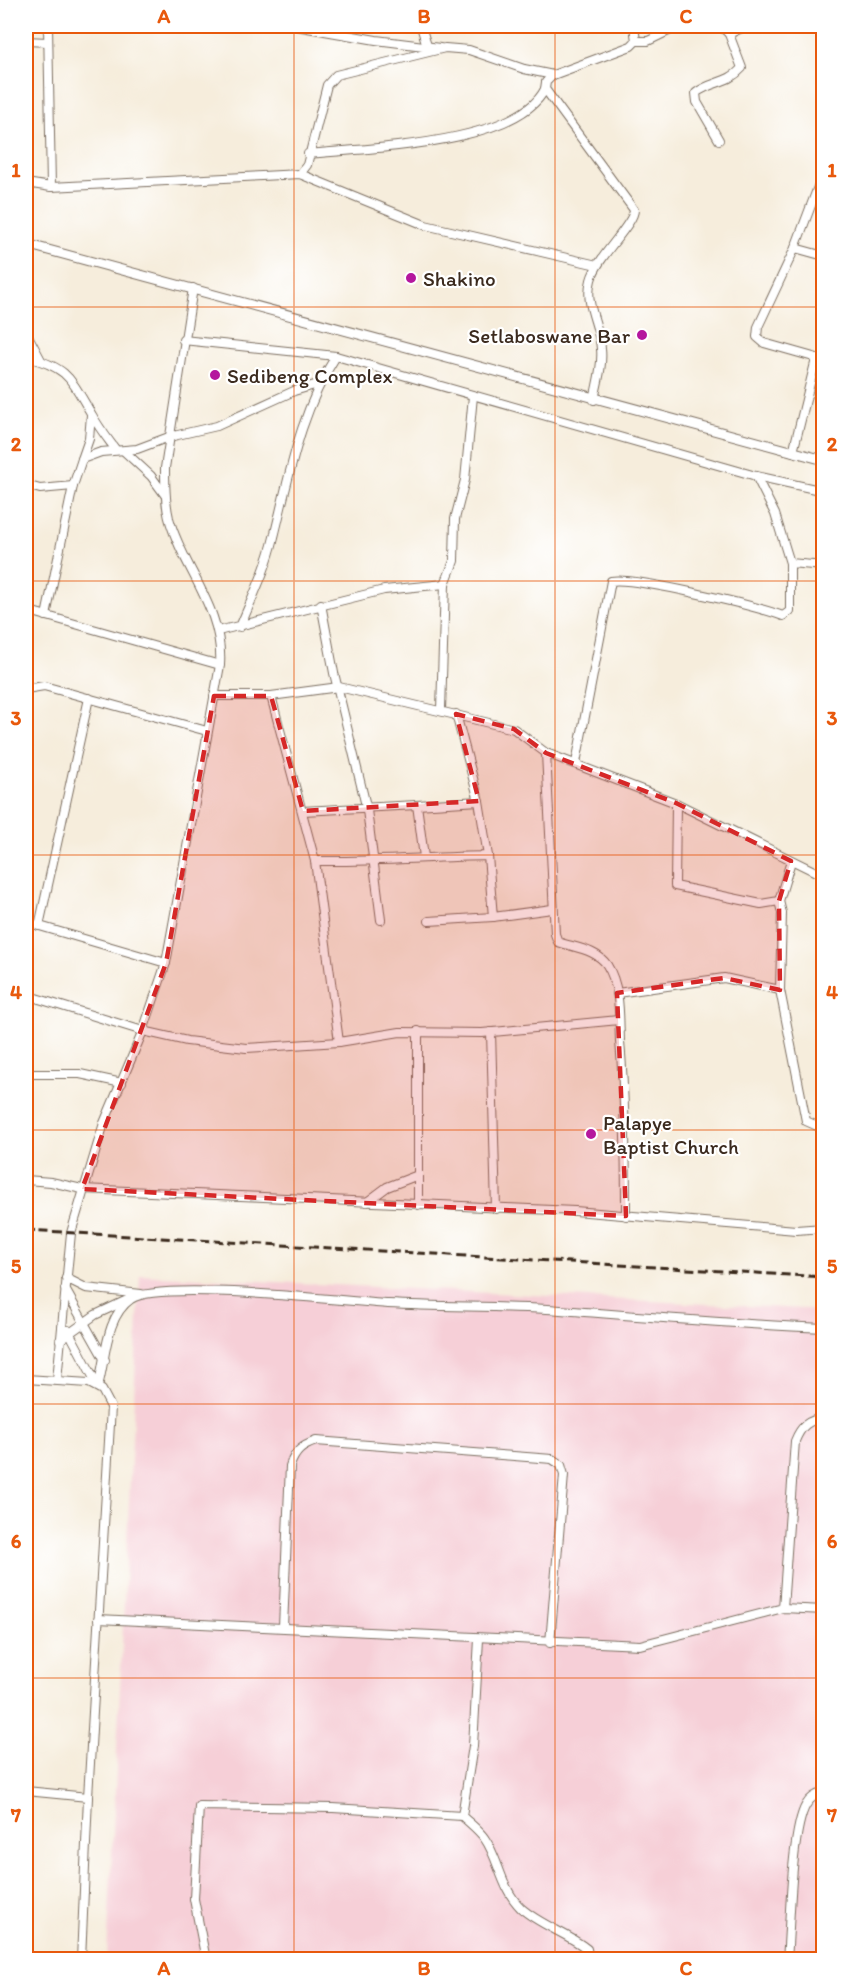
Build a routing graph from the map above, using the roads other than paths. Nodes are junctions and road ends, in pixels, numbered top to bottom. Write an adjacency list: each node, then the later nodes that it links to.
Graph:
1 (48, 26): 11 (street)
2 (296, 26): 12 (street)
3 (421, 26): 12 (street)
4 (634, 26): 10 (street)
5 (679, 26): 10 (street)
6 (721, 26): 8 (street)
7 (746, 26): 8 (street)
8 (729, 34): 16 (street)
9 (26, 41): 11 (street)
10 (636, 41): 14 (street)
11 (48, 42): 21 (street)
12 (428, 46): 13 (street)
13 (445, 48): 14 (street); 17 (street)
14 (553, 75): 15 (street)
15 (545, 88): 17 (street); 25 (street)
16 (719, 140)
17 (308, 154): 19 (street)
18 (824, 171): 23 (street)
19 (300, 174): 21 (street); 25 (street)
20 (26, 183): 21 (street)
21 (51, 187)
22 (26, 244): 26 (street)
23 (795, 248): 24 (street); 31 (street)
24 (824, 256)
25 (597, 265): 35 (street)
26 (193, 288): 28 (street); 35 (street)
27 (26, 332): 32 (street)
28 (183, 340): 30 (street); 37 (street)
29 (26, 357): 32 (street)
30 (336, 357): 33 (street); 34 (street)
31 (820, 359): 39 (street)
32 (41, 360): 36 (street)
33 (318, 384): 37 (street); 53 (street)
34 (473, 396): 42 (street); 49 (street)
35 (594, 400): 39 (street)
36 (91, 415): 38 (street); 40 (street)
37 (169, 437): 38 (street); 46 (street)
38 (120, 451): 40 (street); 46 (street)
39 (793, 452): 41 (street)
40 (82, 459): 44 (street)
41 (824, 460)
42 (756, 476): 45 (street); 47 (street)
43 (26, 485): 44 (street)
44 (73, 486): 52 (street)
45 (824, 491)
46 (165, 495): 54 (street)
47 (789, 563): 48 (street); 65 (street)
48 (824, 566)
49 (445, 584): 50 (street); 61 (street)
50 (321, 604): 53 (street); 56 (street)
51 (26, 610): 52 (street)
52 (46, 616): 55 (street)
53 (240, 627): 54 (street)
54 (218, 631): 55 (street)
55 (220, 665): 58 (street)
56 (339, 687): 59 (street); 61 (street); 69 (street)
57 (26, 689): 60 (street)
58 (214, 696): 59 (street); 63 (street)
59 (271, 696): 70 (street)
60 (88, 698): 63 (street); 83 (street)
61 (441, 710): 62 (street)
62 (456, 714): 64 (street); 66 (street)
63 (207, 731): 84 (street)
64 (546, 753): 65 (street); 78 (street)
65 (576, 763): 67 (street)
66 (479, 801): 68 (street); 71 (street)
67 (676, 804): 74 (street); 77 (street)
68 (417, 805): 69 (street); 72 (street)
69 (367, 810): 70 (street); 75 (street)
70 (303, 811): 73 (street)
71 (488, 856): 72 (street); 79 (street)
72 (424, 857): 75 (street)
73 (315, 861): 75 (street); 92 (street)
74 (791, 861): 76 (street); 77 (street)
75 (376, 862): 80 (street)
76 (824, 876)
77 (779, 902): 85 (street)
78 (552, 909): 79 (street); 86 (street)
79 (493, 917): 81 (street)
80 (381, 920)
81 (429, 921)
82 (26, 922): 83 (street)
83 (39, 926): 84 (street)
84 (166, 963): 89 (street)
85 (780, 990): 86 (street); 95 (street)
86 (618, 993): 88 (street)
87 (26, 995): 89 (street)
88 (619, 1020): 91 (street); 102 (street)
89 (143, 1031): 92 (street); 94 (street)
90 (418, 1031): 91 (street); 92 (street); 96 (street)
91 (491, 1032): 101 (street)
92 (339, 1042)
93 (26, 1074): 94 (street)
94 (122, 1083): 98 (street)
95 (824, 1129)
96 (418, 1175): 99 (street); 100 (street)
97 (26, 1180): 98 (street)
98 (82, 1189): 99 (street); 104 (street)
99 (367, 1203): 100 (street)
100 (418, 1205): 101 (street)
101 (496, 1209): 102 (street)
102 (626, 1216): 103 (street)
103 (824, 1228)
104 (66, 1278): 105 (street); 106 (street)
105 (65, 1289): 108 (street); 109 (street)
106 (142, 1294): 107 (street); 110 (street)
107 (132, 1299): 109 (street); 113 (street)
108 (63, 1317): 111 (street); 112 (street)
109 (84, 1322): 111 (street); 113 (street)
110 (824, 1328)
111 (70, 1333): 112 (street); 116 (street)
112 (60, 1340): 115 (street)
113 (105, 1360): 116 (street)
114 (26, 1378): 115 (street)
115 (57, 1380): 116 (street)
116 (99, 1386): 120 (street)
117 (824, 1418): 118 (street)
118 (783, 1608): 119 (street); 123 (street)
119 (824, 1610)
120 (98, 1618): 121 (street); 126 (street)
121 (283, 1627): 122 (street); 123 (street)
122 (479, 1639): 123 (street); 127 (street)
123 (550, 1643)
124 (26, 1791): 126 (street)
125 (824, 1792): 131 (street)
126 (88, 1797): 128 (street)
127 (462, 1816): 129 (street); 130 (street)
128 (81, 1959)
129 (206, 1959)
130 (590, 1959)
131 (787, 1959)

